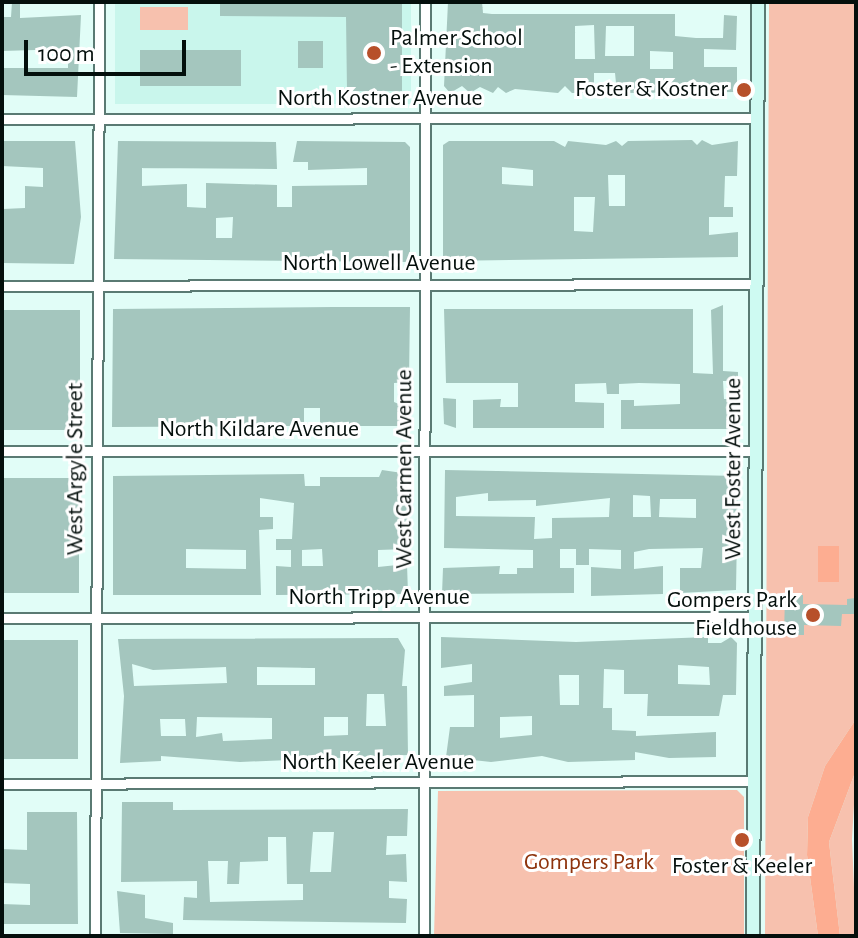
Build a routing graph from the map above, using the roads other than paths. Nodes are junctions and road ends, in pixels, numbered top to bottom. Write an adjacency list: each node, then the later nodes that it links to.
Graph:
1 (99, 2): 6 (street, West Argyle Street)
2 (425, 2): 7 (street, West Carmen Avenue)
3 (758, 2): 4 (main road, West Foster Avenue)
4 (758, 118): 7 (street, North Kostner Avenue); 9 (main road, West Foster Avenue)
5 (2, 119): 6 (street, North Kostner Avenue)
6 (98, 119): 7 (street, North Kostner Avenue); 11 (street, West Argyle Street)
7 (426, 119): 8 (street, West Carmen Avenue)
8 (425, 284): 9 (street, North Lowell Avenue); 11 (street, North Lowell Avenue); 13 (street, West Carmen Avenue)
9 (757, 284): 15 (main road, West Foster Avenue)
10 (2, 286): 11 (street, North Lowell Avenue)
11 (97, 287): 12 (street, West Argyle Street)
12 (97, 450): 13 (street, North Kildare Avenue); 14 (street, North Kildare Avenue); 18 (street, West Argyle Street)
13 (425, 450): 15 (street, North Kildare Avenue); 19 (street, West Carmen Avenue)
14 (2, 451)
15 (756, 451): 16 (main road, West Foster Avenue)
16 (755, 617): 19 (street, North Tripp Avenue); 20 (main road, West Foster Avenue)
17 (2, 618): 18 (street, North Tripp Avenue)
18 (95, 618): 19 (street, North Tripp Avenue); 23 (street, West Argyle Street)
19 (425, 618): 21 (street, West Carmen Avenue)
20 (755, 781): 21 (street, North Keeler Avenue); 26 (main road, West Foster Avenue)
21 (425, 782): 23 (street, North Keeler Avenue); 25 (street, West Carmen Avenue)
22 (2, 784): 23 (street, North Keeler Avenue)
23 (96, 784): 24 (street, West Argyle Street)
24 (95, 936)
25 (424, 936)
26 (753, 936)

